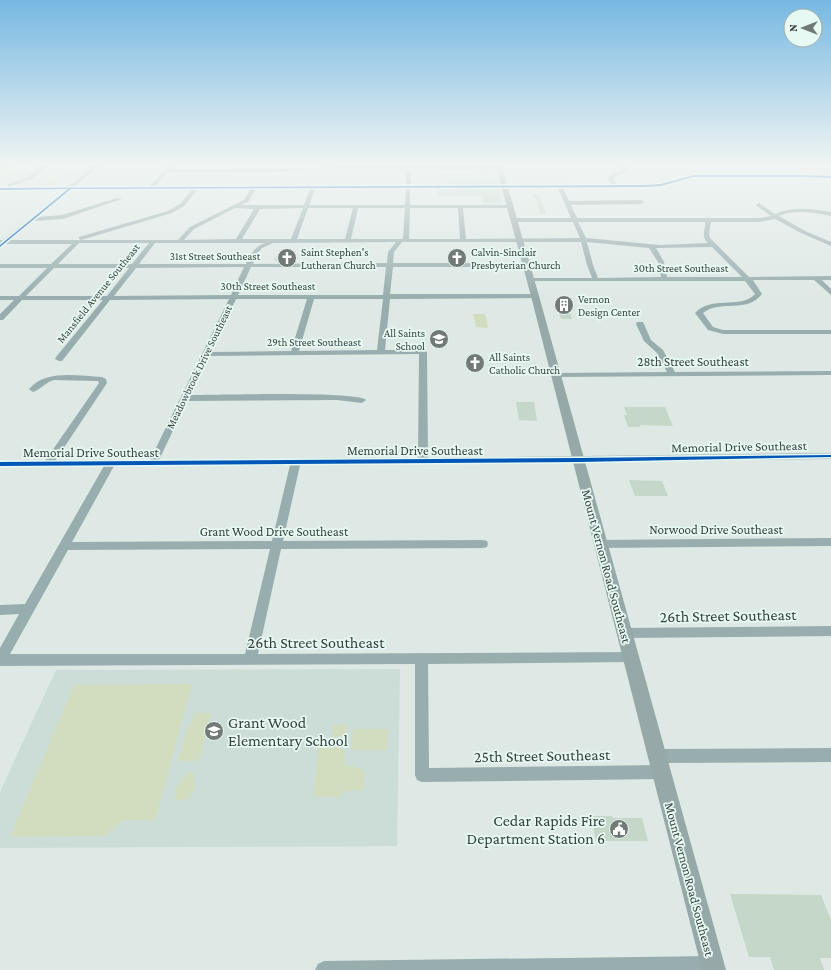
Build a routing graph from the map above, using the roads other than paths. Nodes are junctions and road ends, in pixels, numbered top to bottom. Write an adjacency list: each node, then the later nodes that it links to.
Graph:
1 (46, 208): 15 (street)
2 (90, 208): 15 (street)
3 (176, 208): 29 (street)
4 (233, 208): 25 (street)
5 (257, 208): 26 (street)
6 (305, 208): 28 (street)
7 (355, 208): 19 (street)
8 (408, 208): 20 (street)
9 (460, 208): 21 (street)
10 (512, 208): 16 (main road, Mount Vernon Road Southeast)
11 (570, 208): 17 (street)
12 (763, 208): 14 (street)
13 (831, 214): 14 (street)
14 (775, 217): 18 (street); 32 (street)
15 (34, 218): 30 (street)
16 (515, 220): 17 (street); 22 (main road, Mount Vernon Road Southeast)
17 (575, 220): 18 (street); 23 (street)
18 (707, 220): 31 (street)
19 (348, 240): 20 (street); 28 (street)
20 (404, 240): 21 (street); 39 (street)
21 (463, 240): 22 (street)
22 (520, 240): 23 (street); 35 (main road, Mount Vernon Road Southeast)
23 (584, 240): 33 (street); 45 (street)
24 (154, 241): 25 (street); 29 (street); 34 (street, Mansfield Avenue Southeast)
25 (180, 241): 26 (street)
26 (238, 241): 27 (street)
27 (278, 241): 28 (street); 38 (street, Meadowbrook Drive Southeast)
28 (293, 241)
29 (75, 242): 30 (street); 37 (street)
30 (1, 243)
31 (712, 244): 33 (street); 43 (street)
32 (831, 244)
33 (651, 246): 42 (street)
34 (134, 265): 37 (street, 31st Street Southeast); 38 (street, 31st Street Southeast); 53 (street, Mansfield Avenue Southeast)
35 (527, 265): 39 (street, 31st Street Southeast); 44 (main road, Mount Vernon Road Southeast)
36 (0, 266): 37 (street, 31st Street Southeast)
37 (54, 266): 52 (street)
38 (248, 266): 39 (street, 31st Street Southeast); 49 (street, Meadowbrook Drive Southeast)
39 (390, 266): 47 (street)
40 (816, 278): 41 (street, 30th Street Southeast); 43 (street, 30th Street Southeast); 46 (street)
41 (831, 278)
42 (664, 279): 43 (street, 30th Street Southeast); 45 (street, 30th Street Southeast)
43 (747, 279): 56 (street)
44 (531, 280): 45 (street, 30th Street Southeast); 48 (main road, Mount Vernon Road Southeast)
45 (596, 280)
46 (831, 293)
47 (386, 296): 48 (street, 30th Street Southeast); 50 (street, 30th Street Southeast); 58 (street)
48 (535, 296): 63 (main road, Mount Vernon Road Southeast)
49 (234, 297): 50 (street, 30th Street Southeast); 53 (street, 30th Street Southeast); 59 (street, Meadowbrook Drive Southeast)
50 (311, 297): 57 (street)
51 (0, 298): 52 (street, 30th Street Southeast)
52 (20, 298): 53 (street, 30th Street Southeast); 54 (street)
53 (108, 298): 60 (street, Mansfield Avenue Southeast)
54 (0, 318)
55 (640, 324): 62 (street)
56 (831, 332)
57 (294, 353): 58 (street, 29th Street Southeast); 59 (street, 29th Street Southeast)
58 (381, 353): 68 (street, 29th Street Southeast)
59 (205, 354): 65 (street, Meadowbrook Drive Southeast)
60 (59, 359)
61 (831, 373): 62 (street, 28th Street Southeast)
62 (672, 374): 63 (street, 28th Street Southeast)
63 (556, 375): 69 (main road, Mount Vernon Road Southeast)
64 (33, 389): 71 (street)
65 (184, 398): 66 (street); 73 (street, Meadowbrook Drive Southeast)
66 (362, 400)
67 (831, 456): 69 (street, Memorial Drive Southeast)
68 (423, 460): 69 (street, Memorial Drive Southeast); 70 (street, Memorial Drive Southeast)
69 (579, 460): 78 (main road, Mount Vernon Road Southeast)
70 (296, 462): 73 (street, Memorial Drive Southeast); 76 (street)
71 (48, 463): 72 (street, Memorial Drive Southeast); 74 (street, Memorial Drive Southeast)
72 (111, 463): 73 (street, Memorial Drive Southeast); 79 (street)
73 (153, 463)
74 (1, 465)
75 (831, 542): 78 (street, Norwood Drive Southeast)
76 (276, 544): 77 (street, Grant Wood Drive Southeast); 79 (street, Grant Wood Drive Southeast); 87 (street)
77 (483, 544)
78 (601, 544): 83 (main road, Mount Vernon Road Southeast)
79 (65, 546): 80 (street)
80 (29, 609): 81 (street); 86 (street)
81 (0, 610)
82 (831, 631): 83 (street, 26th Street Southeast)
83 (625, 633): 84 (main road, Mount Vernon Road Southeast)
84 (631, 657): 85 (street, 26th Street Southeast); 89 (main road, Mount Vernon Road Southeast)
85 (421, 658): 87 (street, 26th Street Southeast); 89 (street, 25th Street Southeast)
86 (1, 659): 87 (street, 26th Street Southeast)
87 (250, 659)
88 (831, 755): 89 (street, 25th Street Southeast)
89 (660, 764): 90 (main road, Mount Vernon Road Southeast)
90 (713, 967): 91 (street)
91 (324, 970)

